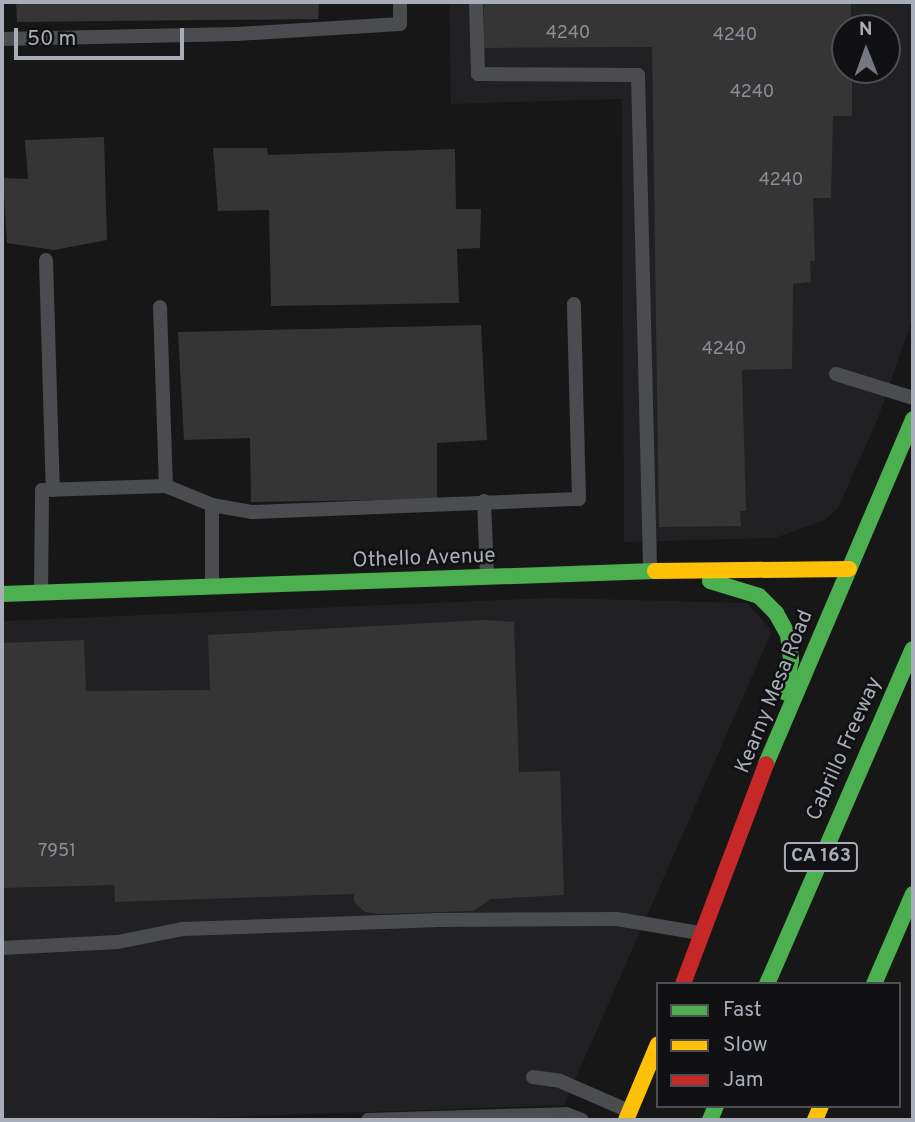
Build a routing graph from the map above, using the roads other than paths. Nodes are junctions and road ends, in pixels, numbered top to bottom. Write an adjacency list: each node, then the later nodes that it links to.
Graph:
1 (400, 2): 3 (lane)
2 (476, 2): 15 (lane)
3 (2, 39)
4 (46, 260): 11 (lane)
5 (574, 304): 12 (lane)
6 (160, 307): 10 (lane)
7 (836, 374): 8 (lane)
8 (913, 398)
9 (913, 419): 14 (main road, Kearny Mesa Road)
10 (166, 486): 11 (lane); 13 (lane)
11 (53, 490): 18 (lane)
12 (484, 501): 13 (lane); 16 (lane)
13 (212, 505): 17 (lane)
14 (849, 569): 15 (main road, Othello Avenue); 21 (main road, Kearny Mesa Road)
15 (650, 571): 16 (main road, Othello Avenue); 21 (main road)
16 (488, 578): 17 (main road, Othello Avenue)
17 (212, 587): 18 (main road, Othello Avenue)
18 (41, 592): 19 (main road, Othello Avenue)
19 (2, 594)
20 (913, 649): 26 (main road, Cabrillo Freeway / CA 163)
21 (777, 736): 23 (main road, Kearny Mesa Road)
22 (913, 894): 27 (main road)
23 (705, 934): 24 (lane); 25 (main road, Kearny Mesa Road)
24 (2, 948)
25 (684, 982)
26 (769, 982)
27 (875, 982)
28 (656, 1049): 30 (main road)
29 (533, 1077): 30 (lane)
30 (628, 1116)
31 (368, 1120): 32 (lane)
32 (582, 1120)

